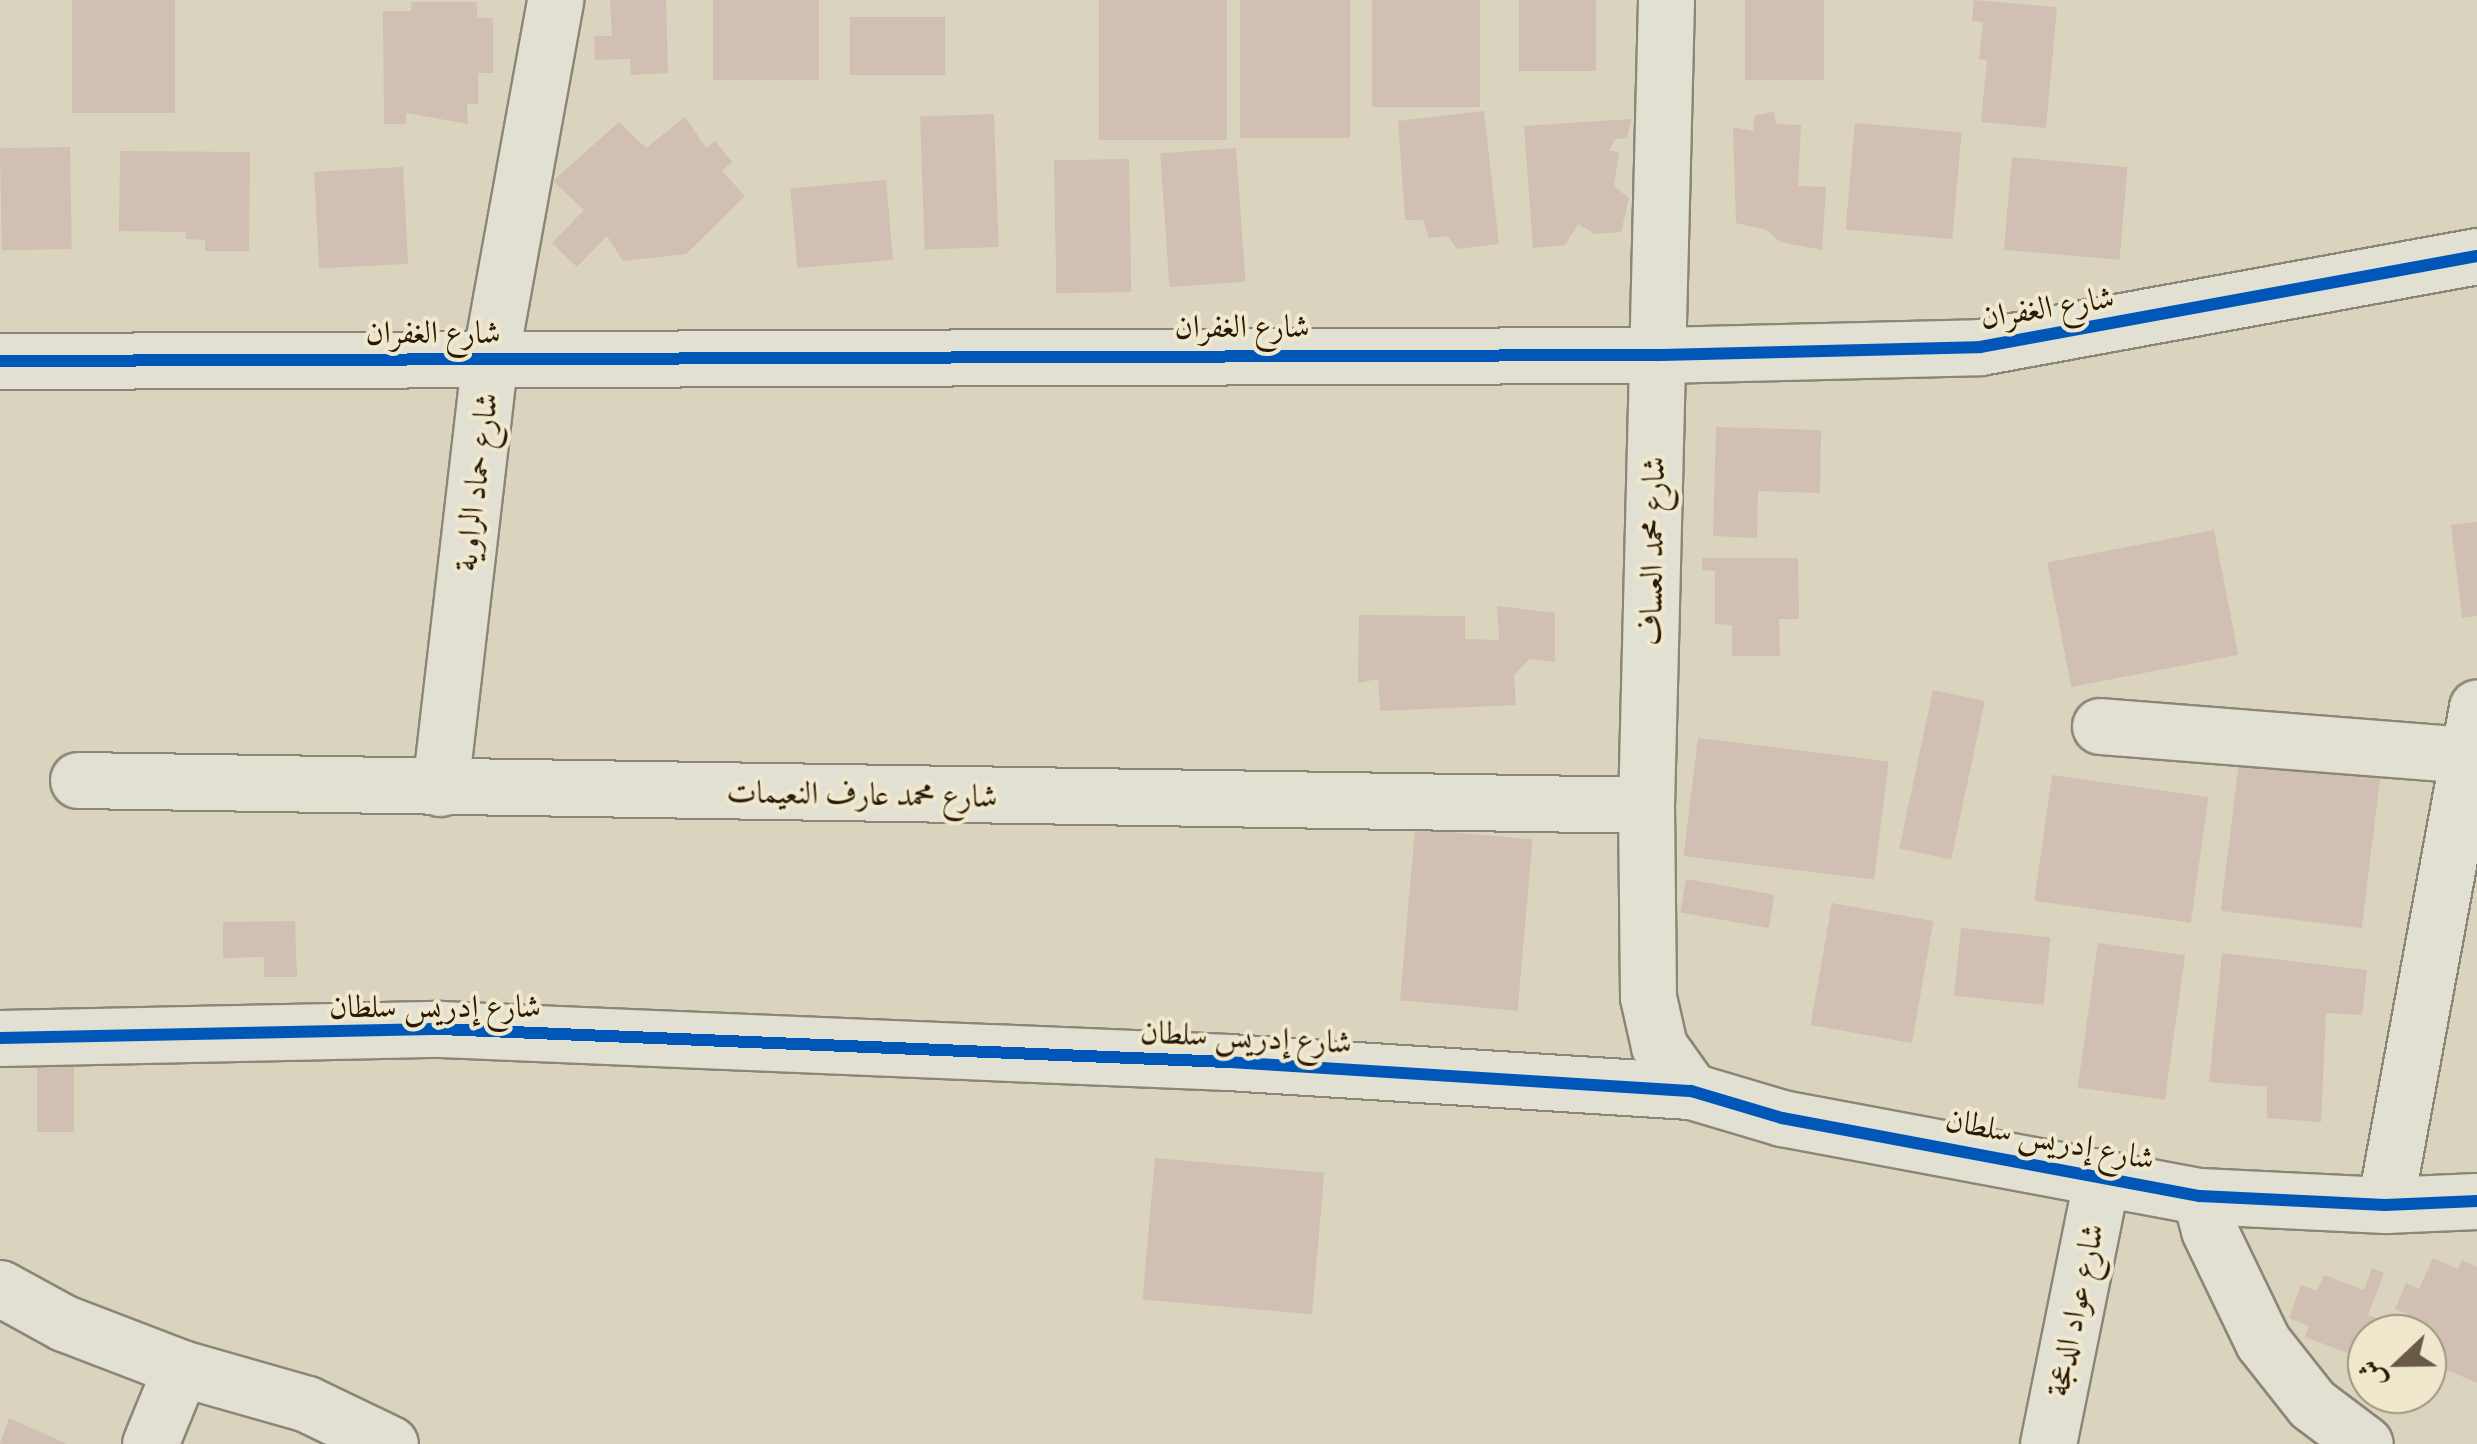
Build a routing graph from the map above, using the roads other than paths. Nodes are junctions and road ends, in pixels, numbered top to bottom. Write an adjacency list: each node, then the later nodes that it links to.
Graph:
1 (555, 0): 5 (street, شارع حماد الراوية)
2 (1666, 0): 4 (street, شارع محمد العساف)
3 (2477, 256): 4 (street, شارع الغفران)
4 (1657, 355): 5 (street, شارع الغفران); 11 (street, شارع محمد العساف)
5 (490, 359): 6 (street, شارع الغفران); 10 (street, شارع حماد الراوية)
6 (0, 361)
7 (2100, 726): 8 (street)
8 (2472, 731): 17 (street)
9 (78, 780): 10 (street, شارع محمد عارف النعيمات)
10 (440, 788): 11 (street, شارع محمد عارف النعيمات)
11 (1646, 805): 13 (street, شارع محمد العساف)
12 (0, 1038): 13 (street, شارع إدريس سلطان)
13 (1691, 1091): 14 (street, شارع إدريس سلطان)
14 (2102, 1176): 15 (street, شارع إدريس سلطان); 22 (street, شارع عواد الدعجة)
15 (2200, 1196): 17 (street, شارع إدريس سلطان); 23 (street)
16 (2477, 1201): 17 (street, شارع إدريس سلطان)
17 (2384, 1205)
18 (0, 1288): 19 (street)
19 (181, 1368): 20 (street); 21 (street)
20 (150, 1444)
21 (390, 1444)
22 (2048, 1444)
23 (2365, 1444)

